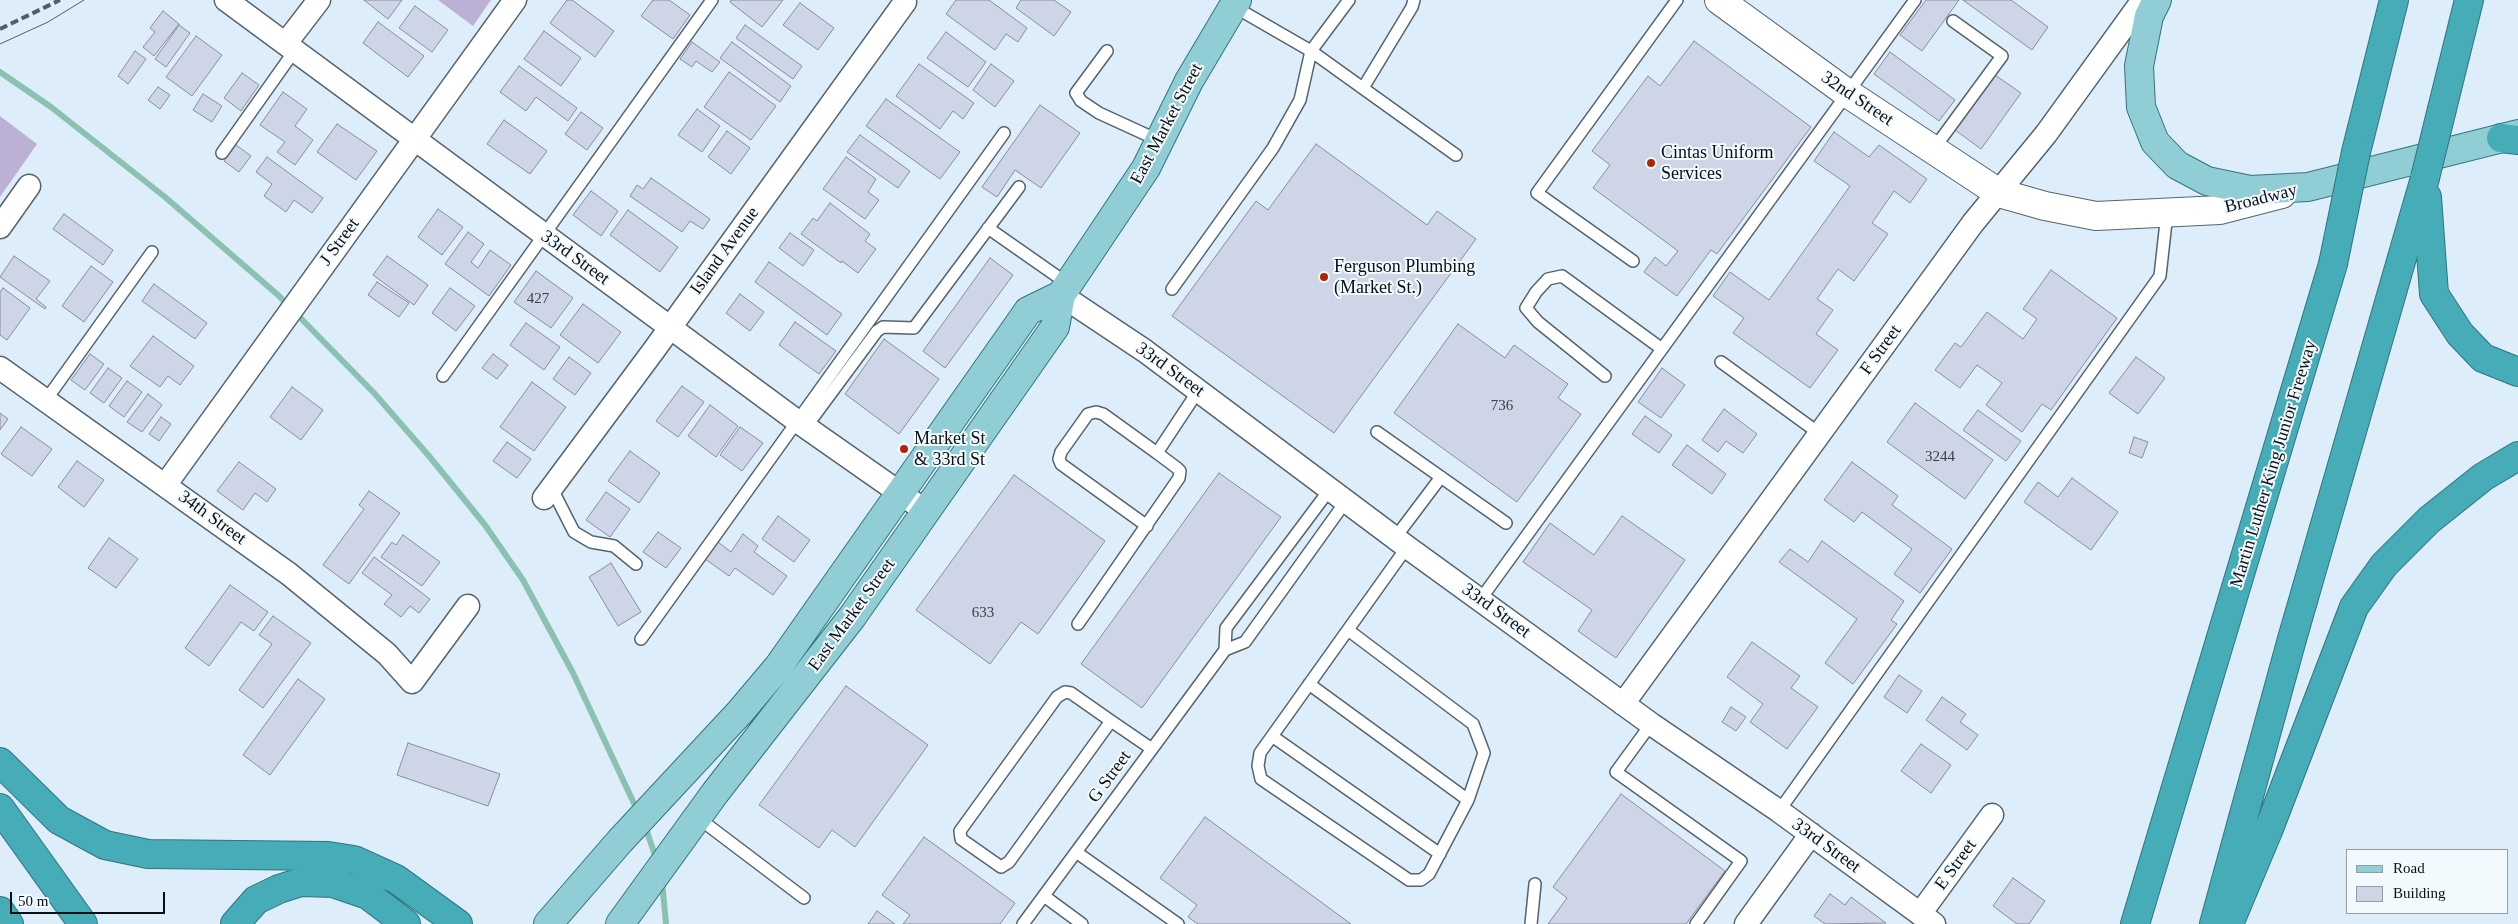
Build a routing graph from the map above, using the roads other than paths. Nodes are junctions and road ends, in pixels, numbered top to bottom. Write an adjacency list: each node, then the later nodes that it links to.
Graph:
1 (226, 0): 18 (street, 33rd Street)
2 (319, 0): 18 (street)
3 (515, 0): 25 (street, J Street)
4 (712, 0): 39 (lane)
5 (1348, 0): 20 (lane)
6 (1414, 0): 21 (lane)
7 (1677, 0): 41 (lane)
8 (1718, 0): 22 (main road, 32nd Street)
9 (1915, 0): 22 (lane)
10 (2143, 0): 35 (street, F Street)
11 (2157, 0): 34 (main road)
12 (2381, 0): 28 (highway)
13 (2394, 0): 28 (highway, Martin Luther King Junior Freeway)
14 (2469, 0): 31 (highway, bridge)
15 (905, 2): 44 (street, Island Avenue)
16 (1235, 3): 20 (lane); 26 (main road, East Market Street)
17 (1953, 21): 27 (lane)
18 (291, 47): 25 (street, 33rd Street); 29 (lane)
19 (1107, 51): 26 (lane)
20 (1311, 51): 21 (lane); 43 (lane)
21 (1363, 88): 30 (lane)
22 (1847, 94): 27 (main road, 32nd Street); 45 (lane)
23 (1004, 132): 53 (lane)
24 (2512, 137): 34 (main road, Broadway)
25 (415, 139): 39 (street, 33rd Street); 59 (street, J Street)
26 (1160, 141): 42 (main road, East Market Street)
27 (1933, 150): 35 (main road, 32nd Street)
28 (2356, 152): 91 (highway, Martin Luther King Junior Freeway, bridge)
29 (222, 153)
30 (1456, 155)
31 (2425, 178): 48 (highway); 110 (highway)
32 (29, 186): 37 (street)
33 (1019, 187): 38 (lane)
34 (2308, 187): 36 (main road, Broadway)
35 (1999, 193): 36 (main road, Broadway); 55 (street, F Street)
36 (2167, 213): 83 (lane)
37 (0, 228)
38 (988, 228): 42 (lane); 53 (lane)
39 (544, 235): 44 (street, 33rd Street); 49 (lane)
40 (152, 252): 52 (lane)
41 (1633, 261)
42 (1064, 289): 51 (street, 33rd Street); 61 (main road, East Market Street); 63 (main road, East Market Street)
43 (1172, 289)
44 (670, 327): 53 (street, 33rd Street); 60 (street, Island Avenue)
45 (1662, 349): 50 (lane); 68 (lane)
46 (1721, 362): 55 (lane)
47 (0, 368): 52 (street, 34th Street)
48 (2518, 372)
49 (443, 376)
50 (1605, 376)
51 (1198, 391): 56 (lane); 62 (street, 33rd Street)
52 (46, 400): 59 (street, 34th Street)
53 (802, 424): 61 (street, 33rd Street); 72 (lane)
54 (1377, 432): 58 (lane)
55 (1820, 434): 75 (street, F Street)
56 (1157, 453): 65 (lane); 65 (lane)
57 (2518, 456): 111 (highway)
58 (1441, 477): 64 (lane); 66 (lane)
59 (166, 484): 69 (street, 34th Street)
60 (548, 493): 67 (lane)
61 (901, 494): 63 (street, 33rd Street); 100 (main road, East Market Street)
62 (1338, 495): 66 (street, 33rd Street); 73 (lane, G Street); 73 (lane, G Street)
63 (927, 512): 85 (main road, East Market Street)
64 (1506, 523)
65 (1147, 526): 70 (lane)
66 (1401, 542): 68 (street, 33rd Street); 71 (lane)
67 (636, 564)
68 (1480, 600): 75 (street, 33rd Street)
69 (468, 606)
70 (1078, 624)
71 (1348, 630): 74 (lane); 81 (lane)
72 (640, 639)
73 (1225, 650): 79 (lane, G Street)
74 (1309, 684): 78 (lane); 81 (lane)
75 (1623, 704): 77 (street, 33rd Street)
76 (1111, 720): 76 (lane); 79 (lane)
77 (1651, 724): 83 (street, 33rd Street); 106 (lane)
78 (1272, 736): 88 (lane); 88 (lane)
79 (1152, 749): 87 (lane, G Street)
80 (0, 762): 99 (highway)
81 (1468, 800): 88 (lane)
82 (0, 808): 96 (highway)
83 (1779, 812): 86 (street, 33rd Street)
84 (1992, 815): 94 (street, E Street)
85 (697, 817): 92 (lane); 101 (main road, East Market Street)
86 (1811, 834): 94 (street, 33rd Street); 107 (street)
87 (1076, 852): 90 (lane, G Street); 104 (lane)
88 (1440, 854)
89 (1535, 884): 105 (lane)
90 (1044, 896): 102 (lane, G Street); 103 (lane)
91 (2145, 897): 108 (highway); 109 (highway, Martin Luther King Junior Freeway)
92 (804, 898)
93 (0, 911): 95 (highway)
94 (1927, 919)
95 (9, 924)
96 (83, 924)
97 (234, 924): 98 (highway)
98 (406, 924)
99 (458, 924)
100 (548, 924)
101 (620, 924)
102 (1023, 924)
103 (1082, 924)
104 (1178, 924)
105 (1531, 924)
106 (1696, 924)
107 (1746, 924)
108 (2121, 924)
109 (2135, 924)
110 (2214, 924)
111 (2229, 924)

